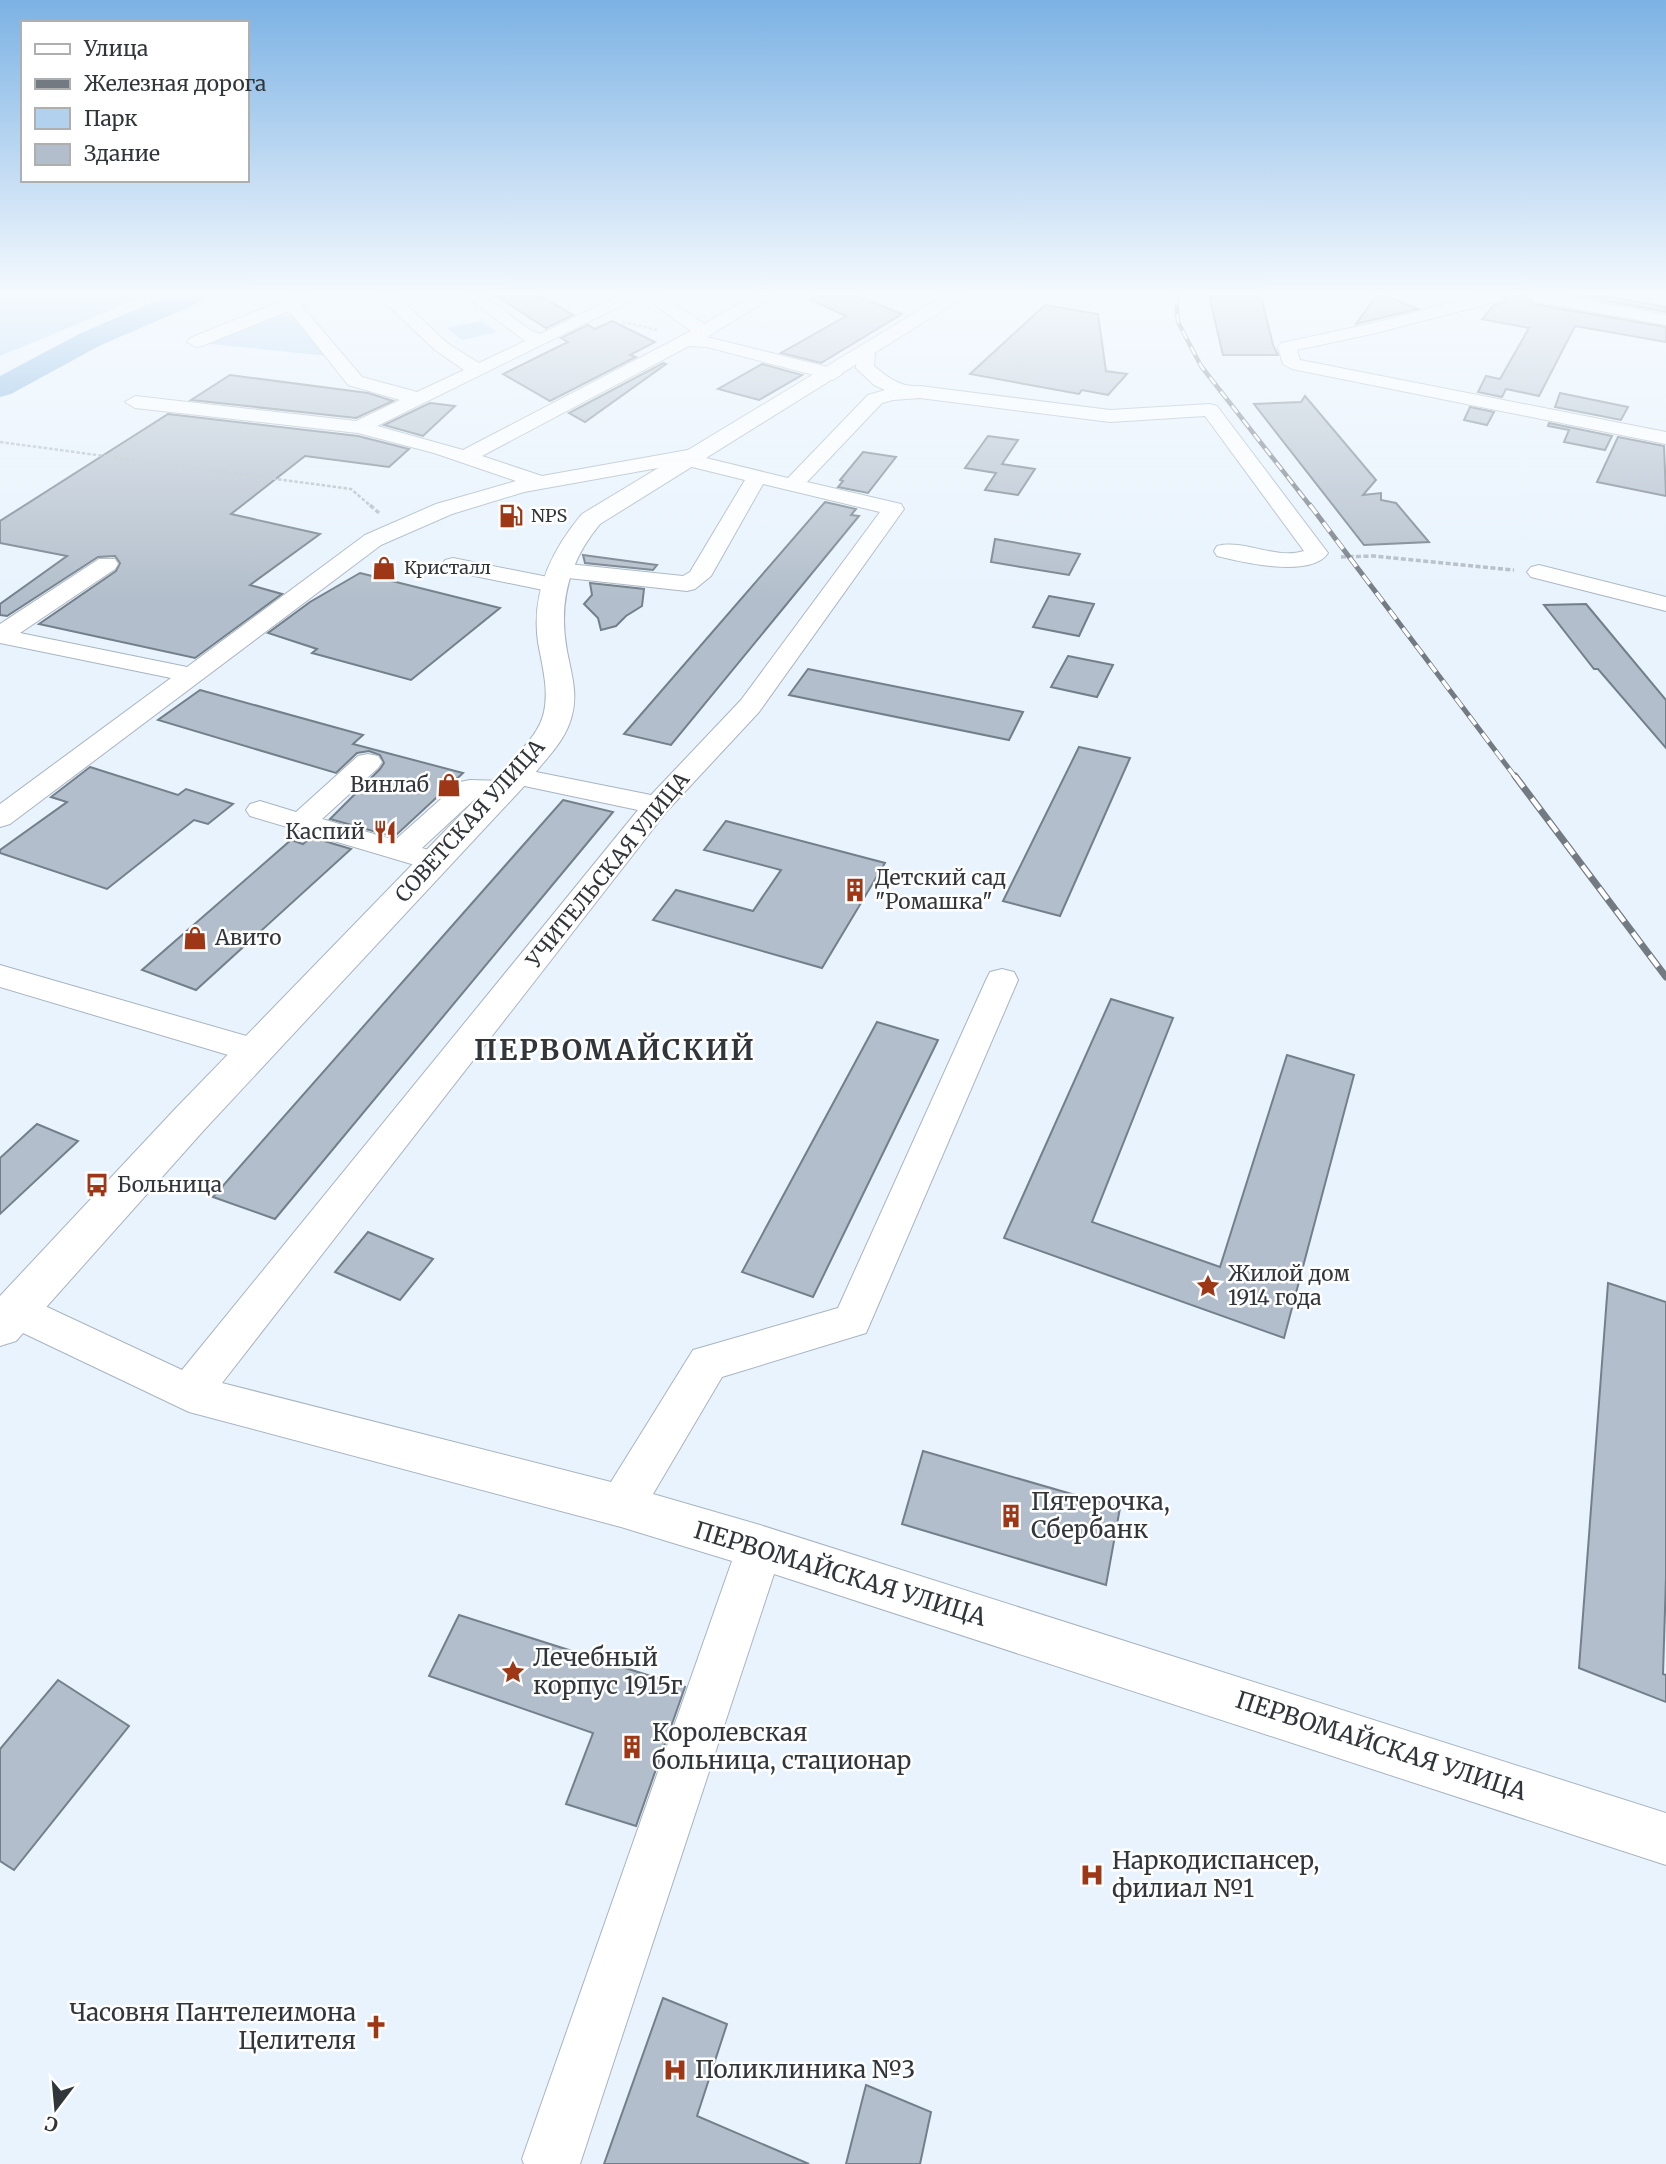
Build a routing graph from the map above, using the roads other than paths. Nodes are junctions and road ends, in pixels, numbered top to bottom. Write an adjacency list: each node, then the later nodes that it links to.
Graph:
1 (412, 397): 7 (street)
2 (579, 397): 11 (street)
3 (795, 397): 12 (main road, СОВЕТСКАЯ УЛИЦА)
4 (885, 397): 15 (street)
5 (941, 397): 16 (street)
6 (1459, 397): 10 (street)
7 (417, 398): 9 (street)
8 (135, 402): 9 (street)
9 (359, 427): 11 (street)
10 (1666, 438)
11 (464, 457): 14 (street)
12 (696, 467): 13 (street, УЧИТЕЛЬСКАЯ УЛИЦА); 14 (street); 20 (main road, СОВЕТСКАЯ УЛИЦА)
13 (757, 477): 15 (street, УЧИТЕЛЬСКАЯ УЛИЦА); 20 (street)
14 (540, 482): 23 (street)
15 (792, 486): 26 (street, УЧИТЕЛЬСКАЯ УЛИЦА)
16 (1225, 551)
17 (107, 564): 22 (street)
18 (453, 565): 20 (street)
19 (1539, 572): 21 (street)
20 (556, 578): 25 (main road, СОВЕТСКАЯ УЛИЦА)
21 (1666, 604)
22 (0, 635): 23 (street)
23 (191, 675): 28 (street)
24 (368, 762): 29 (street)
25 (510, 783): 26 (street); 30 (street); 31 (main road, СОВЕТСКАЯ УЛИЦА)
26 (657, 805): 36 (street, УЧИТЕЛЬСКАЯ УЛИЦА)
27 (260, 810): 29 (street)
28 (0, 818)
29 (302, 822): 30 (street)
30 (401, 851): 31 (street)
31 (435, 862): 34 (main road, СОВЕТСКАЯ УЛИЦА)
32 (0, 976): 34 (street)
33 (1002, 980): 37 (street)
34 (255, 1051): 35 (main road, СОВЕТСКАЯ УЛИЦА)
35 (8, 1319): 36 (street, ПЕРВОМАЙСКАЯ УЛИЦА)
36 (190, 1393): 37 (street, ПЕРВОМАЙСКАЯ УЛИЦА)
37 (621, 1506): 38 (street, ПЕРВОМАЙСКАЯ УЛИЦА)
38 (760, 1547): 39 (street, ПЕРВОМАЙСКАЯ УЛИЦА); 40 (street)
39 (1666, 1839)
40 (552, 2159)

